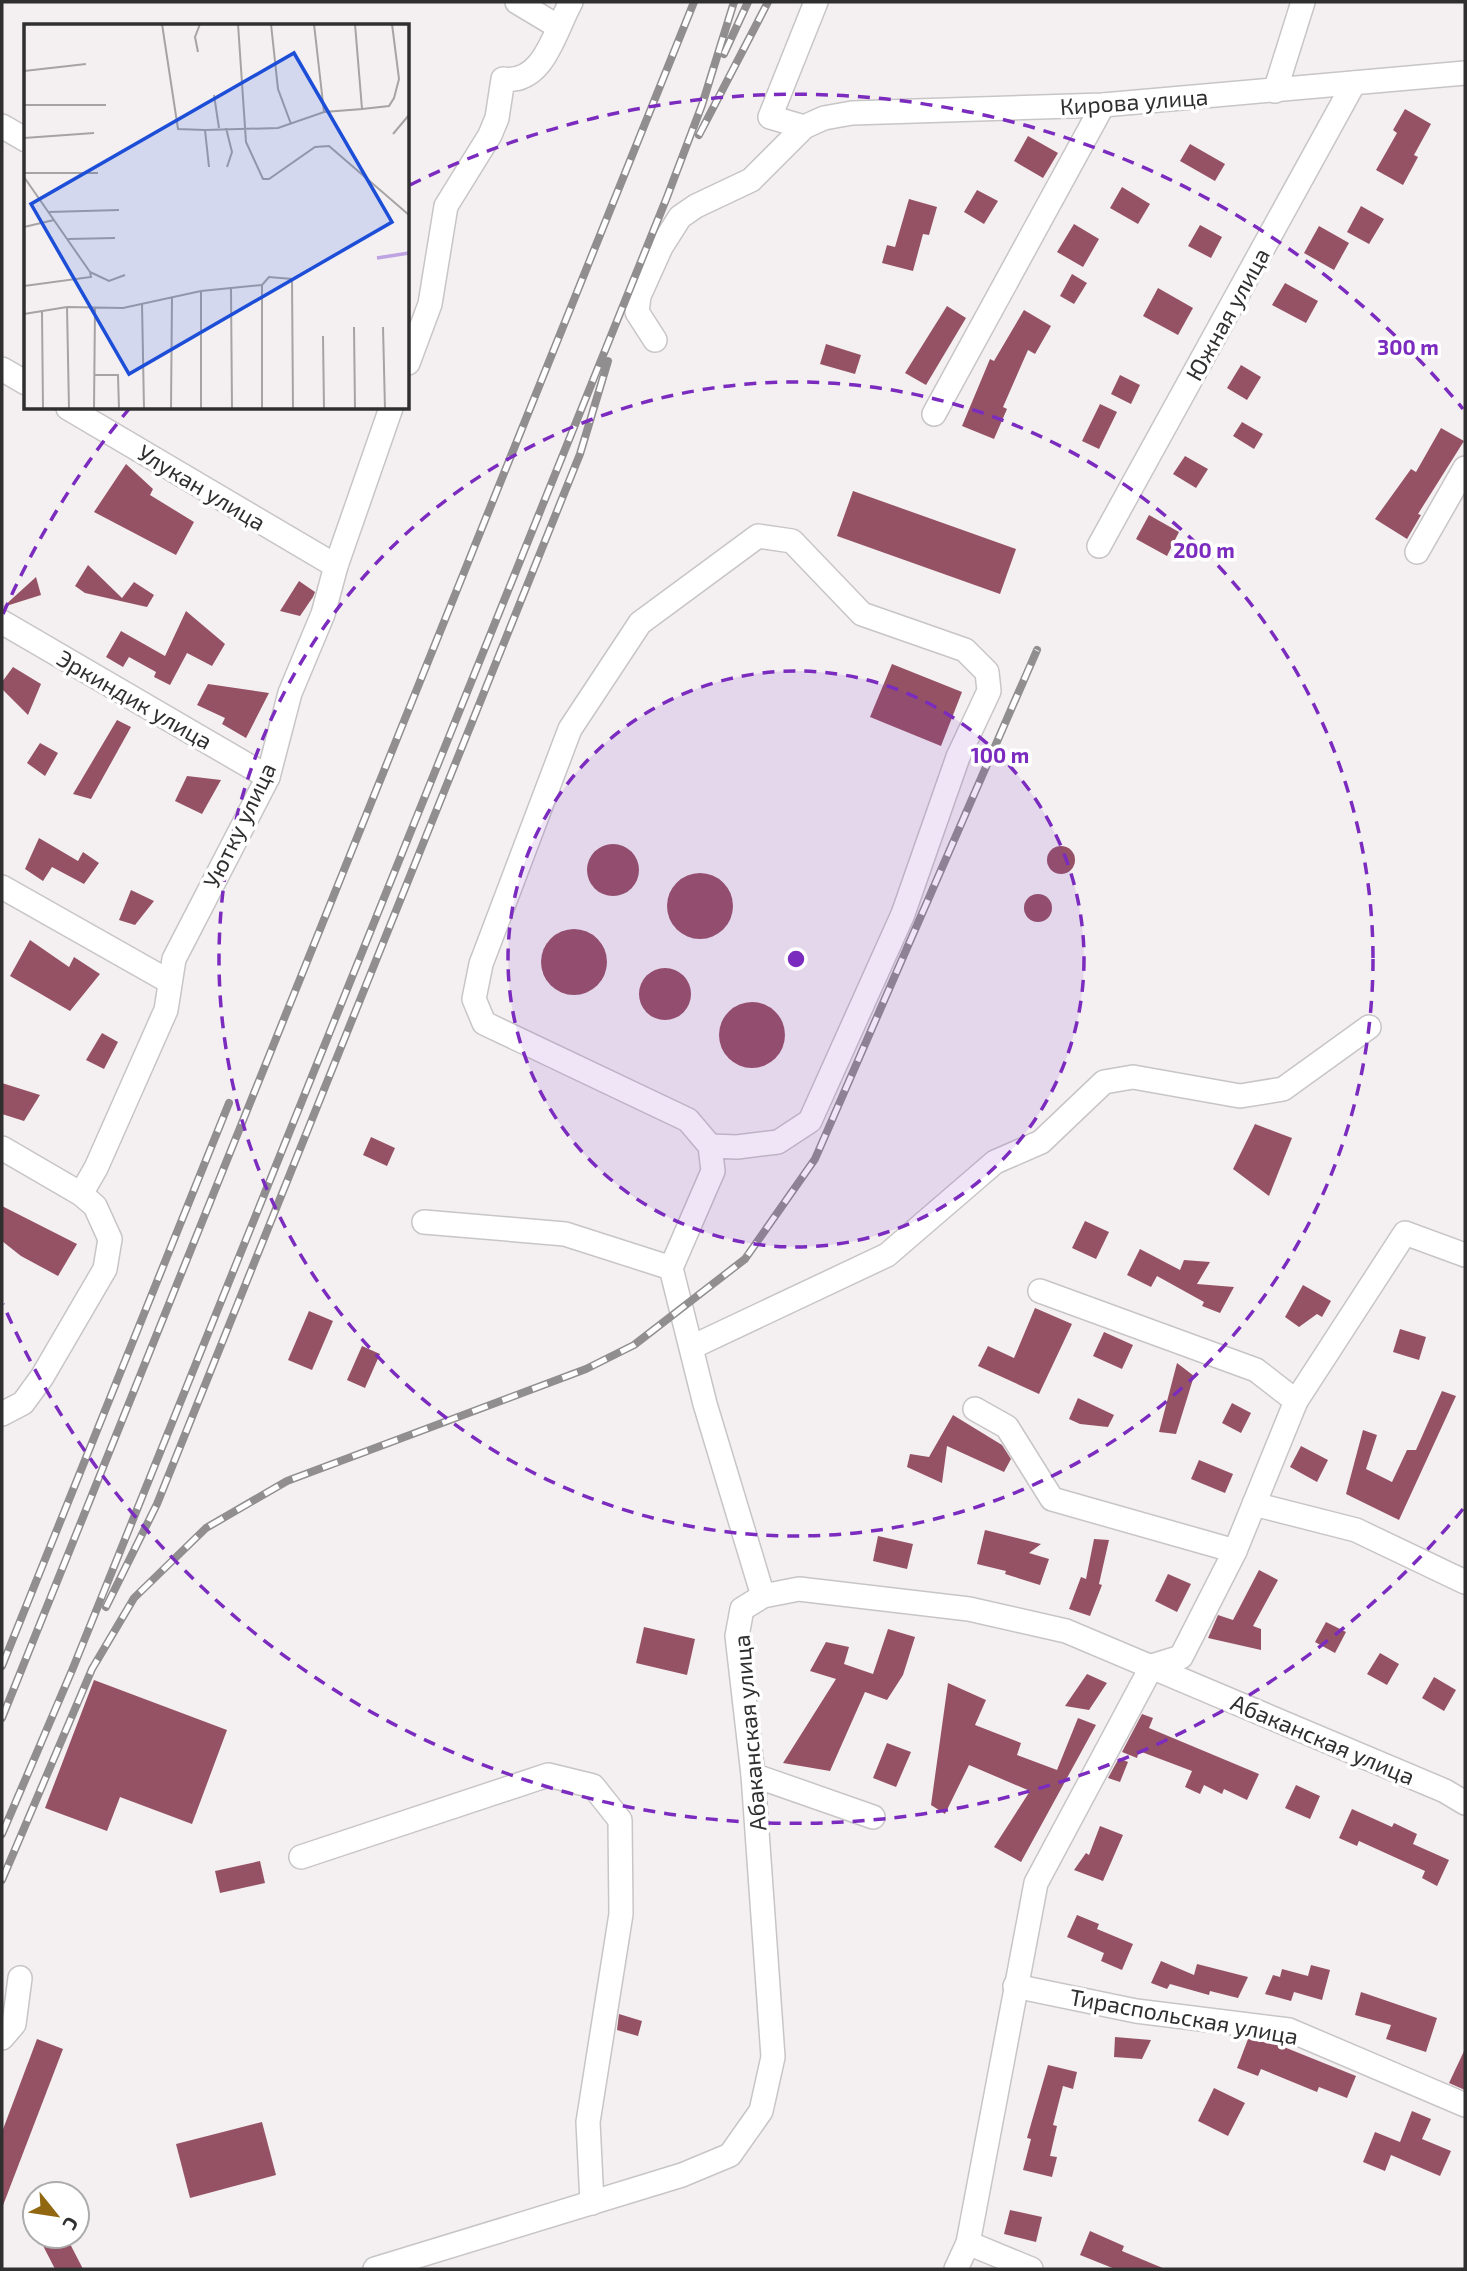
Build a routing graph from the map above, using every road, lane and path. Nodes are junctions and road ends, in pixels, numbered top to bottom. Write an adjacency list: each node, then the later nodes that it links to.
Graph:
1 (517, 2): 5 (street)
2 (571, 2): 5 (street)
3 (816, 2): 11 (street)
4 (1303, 2): 8 (street)
5 (557, 26): 14 (street)
6 (1465, 73): 7 (street, Кирова улица)
7 (1354, 83): 8 (street, Кирова улица); 21 (street, Южная улица)
8 (1275, 91): 9 (street, Кирова улица)
9 (1103, 105): 11 (street, Кирова улица); 19 (street)
10 (2, 127): 12 (street)
11 (804, 127): 13 (street)
12 (24, 139)
13 (655, 340)
14 (410, 354)
15 (2, 369): 16 (street)
16 (24, 382)
17 (71, 410): 23 (street, Улукан улица)
18 (390, 410): 23 (street, Уютку улица)
19 (934, 414)
20 (1465, 468): 22 (street)
21 (1099, 546)
22 (1417, 552)
23 (336, 566): 25 (street, Уютку улица)
24 (2, 622): 25 (street, Эркиндик улица)
25 (268, 777): 27 (street, Уютку улица)
26 (2, 887): 27 (street)
27 (170, 982): 31 (street, Уютку улица)
28 (1369, 1027): 36 (street)
29 (710, 1146): 29 (street); 34 (street)
30 (2, 1148): 31 (street)
31 (81, 1194): 39 (street)
32 (424, 1222): 34 (street)
33 (1465, 1255): 37 (street)
34 (671, 1268): 36 (street)
35 (1041, 1292): 37 (street)
36 (692, 1347): 43 (street)
37 (1296, 1401): 40 (street)
38 (975, 1409): 41 (street)
39 (2, 1414)
40 (1254, 1504): 41 (street); 42 (street)
41 (1235, 1551): 44 (street)
42 (1465, 1581)
43 (763, 1596): 44 (street, Абаканская улица); 45 (street, Абаканская улица)
44 (1152, 1665): 46 (street, Абаканская улица); 50 (street)
45 (753, 1775): 47 (street); 53 (street, Абаканская улица)
46 (1465, 1803)
47 (873, 1817)
48 (301, 1857): 53 (street)
49 (20, 1978): 51 (street)
50 (1015, 1986): 52 (street, Тираспольская улица); 54 (street)
51 (2, 2038)
52 (1465, 2105)
53 (592, 2203): 55 (street, Абаканская улица)
54 (968, 2243): 57 (street); 58 (street)
55 (425, 2262): 56 (street, Абаканская улица)
56 (375, 2269)
57 (956, 2269)
58 (1031, 2269)

